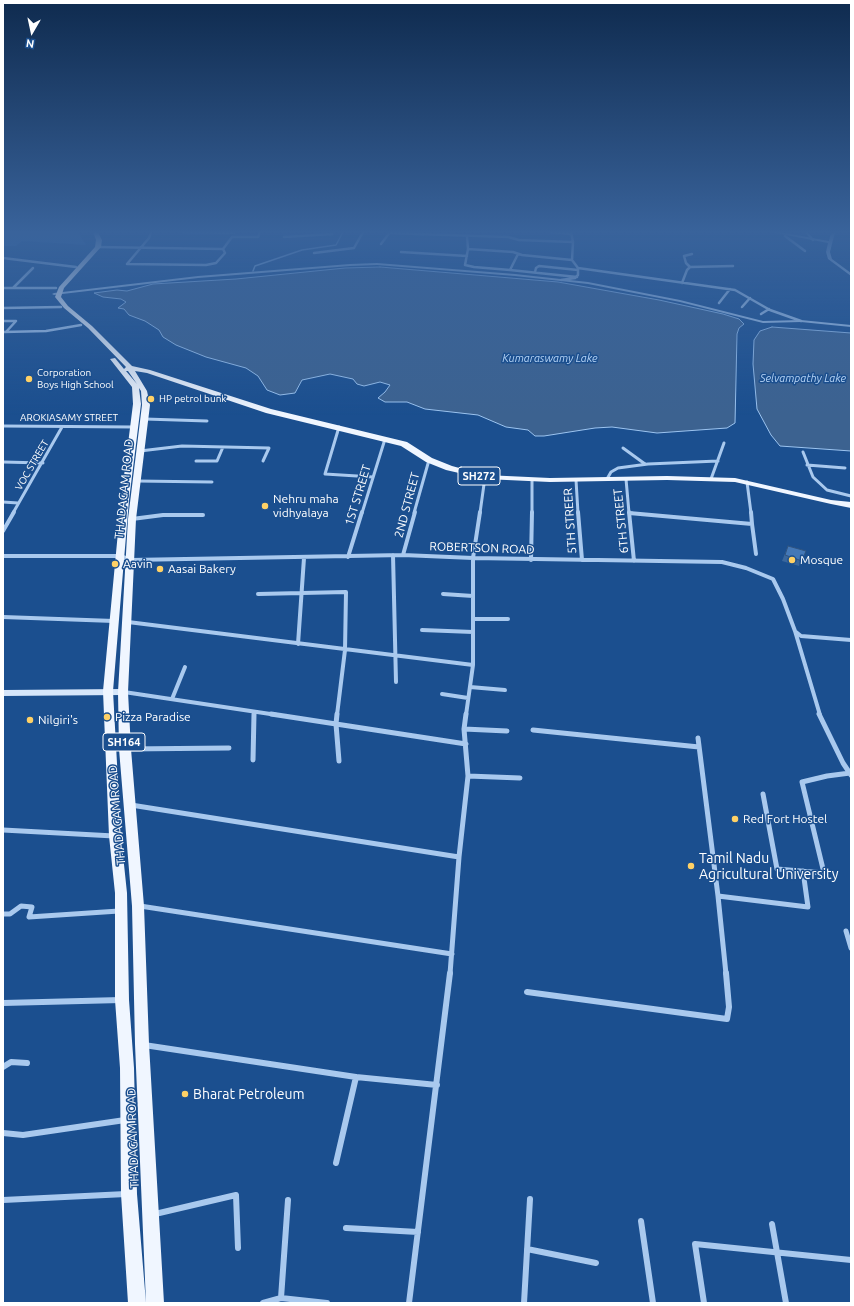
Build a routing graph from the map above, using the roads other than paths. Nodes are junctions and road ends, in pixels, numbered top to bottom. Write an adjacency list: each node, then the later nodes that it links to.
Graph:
1 (56, 293): 8 (main road, THADAGAM ROAD / SH164)
2 (58, 293): 18 (main road, THADAGAM ROAD / SH164)
3 (640, 293): 14 (street)
4 (727, 293): 7 (street)
5 (739, 293): 6 (street)
6 (750, 298): 9 (street); 11 (street)
7 (719, 303)
8 (61, 307): 10 (street); 15 (main road, THADAGAM ROAD / SH164)
9 (742, 307)
10 (3, 308)
11 (769, 309): 12 (street); 14 (street)
12 (761, 314)
13 (3, 321): 17 (street)
14 (801, 321): 16 (street)
15 (81, 326): 17 (street); 18 (main road, THADAGAM ROAD / SH164)
16 (851, 326)
17 (4, 332)
18 (126, 370): 19 (main road, THADAGAM ROAD / SH164); 23 (main road, THADAGAM ROAD / SH164); 24 (main road, SH272)
19 (145, 419): 20 (street); 29 (main road, THADAGAM ROAD / SH164)
20 (207, 421)
21 (3, 426): 22 (street, AROKIASAMY STREET)
22 (62, 427): 23 (street, AROKIASAMY STREET); 36 (street, VOC STREET)
23 (134, 427): 63 (main road, THADAGAM ROAD / SH164)
24 (339, 427): 25 (main road, SH272); 40 (street)
25 (385, 439): 31 (main road, SH272); 40 (street, 1ST STREET)
26 (724, 443): 34 (street)
27 (223, 447): 29 (street); 32 (street); 33 (street)
28 (623, 448): 37 (street)
29 (140, 452): 47 (main road, THADAGAM ROAD / SH164)
30 (804, 452): 38 (street)
31 (429, 460): 41 (main road, SH272); 61 (street, 2ND STREET)
32 (196, 461)
33 (263, 461)
34 (718, 461): 37 (street); 44 (street)
35 (3, 462): 36 (street)
36 (43, 463): 52 (street, VOC STREET)
37 (646, 465): 42 (street)
38 (807, 465): 39 (street); 50 (street)
39 (846, 468)
40 (373, 476): 64 (street, 1ST STREET)
41 (485, 477): 45 (main road, SH272); 66 (street)
42 (607, 479): 43 (main road, SH272); 46 (main road, SH272)
43 (626, 479): 44 (main road, SH272); 54 (street, 6TH STREET)
44 (711, 479): 49 (main road, SH272)
45 (532, 480): 46 (main road, SH272); 68 (street)
46 (576, 480): 69 (street, 5TH STREER)
47 (136, 481): 48 (street); 56 (main road, THADAGAM ROAD / SH164)
48 (212, 482)
49 (747, 482): 53 (main road, SH272); 57 (street)
50 (851, 496)
51 (3, 502): 52 (street)
52 (18, 503): 58 (street, VOC STREET)
53 (851, 505)
54 (629, 513): 57 (street); 70 (street, 6TH STREET)
55 (203, 515): 56 (street)
56 (132, 519): 67 (main road, THADAGAM ROAD / SH164)
57 (752, 524): 59 (street)
58 (3, 531)
59 (756, 554)
60 (393, 555): 61 (street, ROBERTSON ROAD); 64 (street, ROBERTSON ROAD); 86 (street)
61 (403, 555): 66 (street, ROBERTSON ROAD)
62 (3, 556): 63 (street)
63 (120, 556): 67 (street); 78 (main road, THADAGAM ROAD / SH164)
64 (348, 557): 65 (street, ROBERTSON ROAD)
65 (304, 558): 67 (street, ROBERTSON ROAD); 71 (street)
66 (472, 558): 68 (street, ROBERTSON ROAD); 74 (street)
67 (131, 560): 79 (main road, THADAGAM ROAD / SH164)
68 (531, 560): 69 (street, ROBERTSON ROAD)
69 (582, 560): 70 (street, ROBERTSON ROAD)
70 (634, 561): 81 (street, ROBERTSON ROAD)
71 (302, 592): 72 (street); 84 (street); 85 (street)
72 (258, 594)
73 (443, 594): 74 (street)
74 (473, 596): 76 (street)
75 (3, 617): 78 (street)
76 (473, 619): 77 (street); 82 (street)
77 (508, 619)
78 (115, 621): 92 (main road, THADAGAM ROAD / SH164)
79 (127, 622): 84 (street); 93 (main road, THADAGAM ROAD / SH164)
80 (422, 630): 82 (street)
81 (795, 631): 83 (street); 110 (street, ROBERTSON ROAD)
82 (473, 632): 87 (street)
83 (851, 640)
84 (298, 644): 85 (street)
85 (344, 650): 86 (street); 99 (street)
86 (396, 656): 87 (street); 89 (street)
87 (473, 665): 90 (street)
88 (185, 667): 97 (street)
89 (396, 682)
90 (470, 687): 91 (street); 96 (street)
91 (505, 690)
92 (108, 691): 93 (main road); 94 (main road); 116 (main road, THADAGAM ROAD / SH164)
93 (123, 692): 97 (street); 106 (main road, THADAGAM ROAD / SH164)
94 (3, 693)
95 (442, 694): 96 (street)
96 (468, 698): 100 (street)
97 (172, 699): 98 (street)
98 (254, 712): 99 (street); 108 (street)
99 (336, 724): 104 (street); 109 (street)
100 (464, 729): 102 (street); 104 (street)
101 (533, 730): 105 (street)
102 (507, 731)
103 (698, 738): 105 (street)
104 (466, 744): 111 (street)
105 (699, 747): 119 (street)
106 (125, 748): 107 (street); 114 (main road, THADAGAM ROAD / SH164)
107 (229, 748)
108 (253, 760)
109 (339, 761)
110 (850, 774): 118 (street)
111 (468, 776): 112 (street); 117 (street)
112 (520, 778)
113 (763, 794): 118 (street)
114 (129, 804): 117 (street); 120 (main road, THADAGAM ROAD / SH164)
115 (3, 830): 116 (street)
116 (115, 836): 121 (main road, THADAGAM ROAD / SH164)
117 (459, 857): 125 (street)
118 (803, 871): 119 (street)
119 (718, 896): 126 (street)
120 (138, 906): 125 (street); 129 (main road, THADAGAM ROAD / SH164)
121 (121, 911): 122 (street); 127 (main road, THADAGAM ROAD / SH164)
122 (3, 914)
123 (846, 931): 124 (street)
124 (851, 948)
125 (452, 954): 133 (street)
126 (527, 992)
127 (122, 1000): 128 (street); 134 (main road, THADAGAM ROAD / SH164)
128 (3, 1003)
129 (142, 1044): 132 (street); 137 (main road, THADAGAM ROAD / SH164)
130 (27, 1063): 131 (street)
131 (3, 1067)
132 (356, 1076): 133 (street); 136 (street)
133 (437, 1085): 145 (street)
134 (128, 1119): 135 (street); 137 (main road, THADAGAM ROAD / SH164)
135 (3, 1134)
136 (336, 1163)
137 (138, 1191): 139 (street); 141 (main road, THADAGAM ROAD / SH164); 152 (main road, THADAGAM ROAD / SH164)
138 (530, 1199): 147 (street)
139 (3, 1200)
140 (288, 1200): 151 (street)
141 (150, 1215): 146 (street); 153 (main road, THADAGAM ROAD / SH164)
142 (641, 1221): 158 (street)
143 (772, 1224): 148 (street)
144 (346, 1228): 145 (street)
145 (418, 1232): 156 (street)
146 (238, 1248)
147 (527, 1249): 150 (street); 157 (street)
148 (777, 1253): 149 (street); 159 (street); 160 (street)
149 (851, 1260)
150 (596, 1263)
151 (281, 1298): 154 (street); 155 (street)
152 (137, 1303)
153 (155, 1303)
154 (263, 1303)
155 (327, 1303)
156 (409, 1303)
157 (524, 1303)
158 (653, 1303)
159 (704, 1303)
160 (786, 1303)

